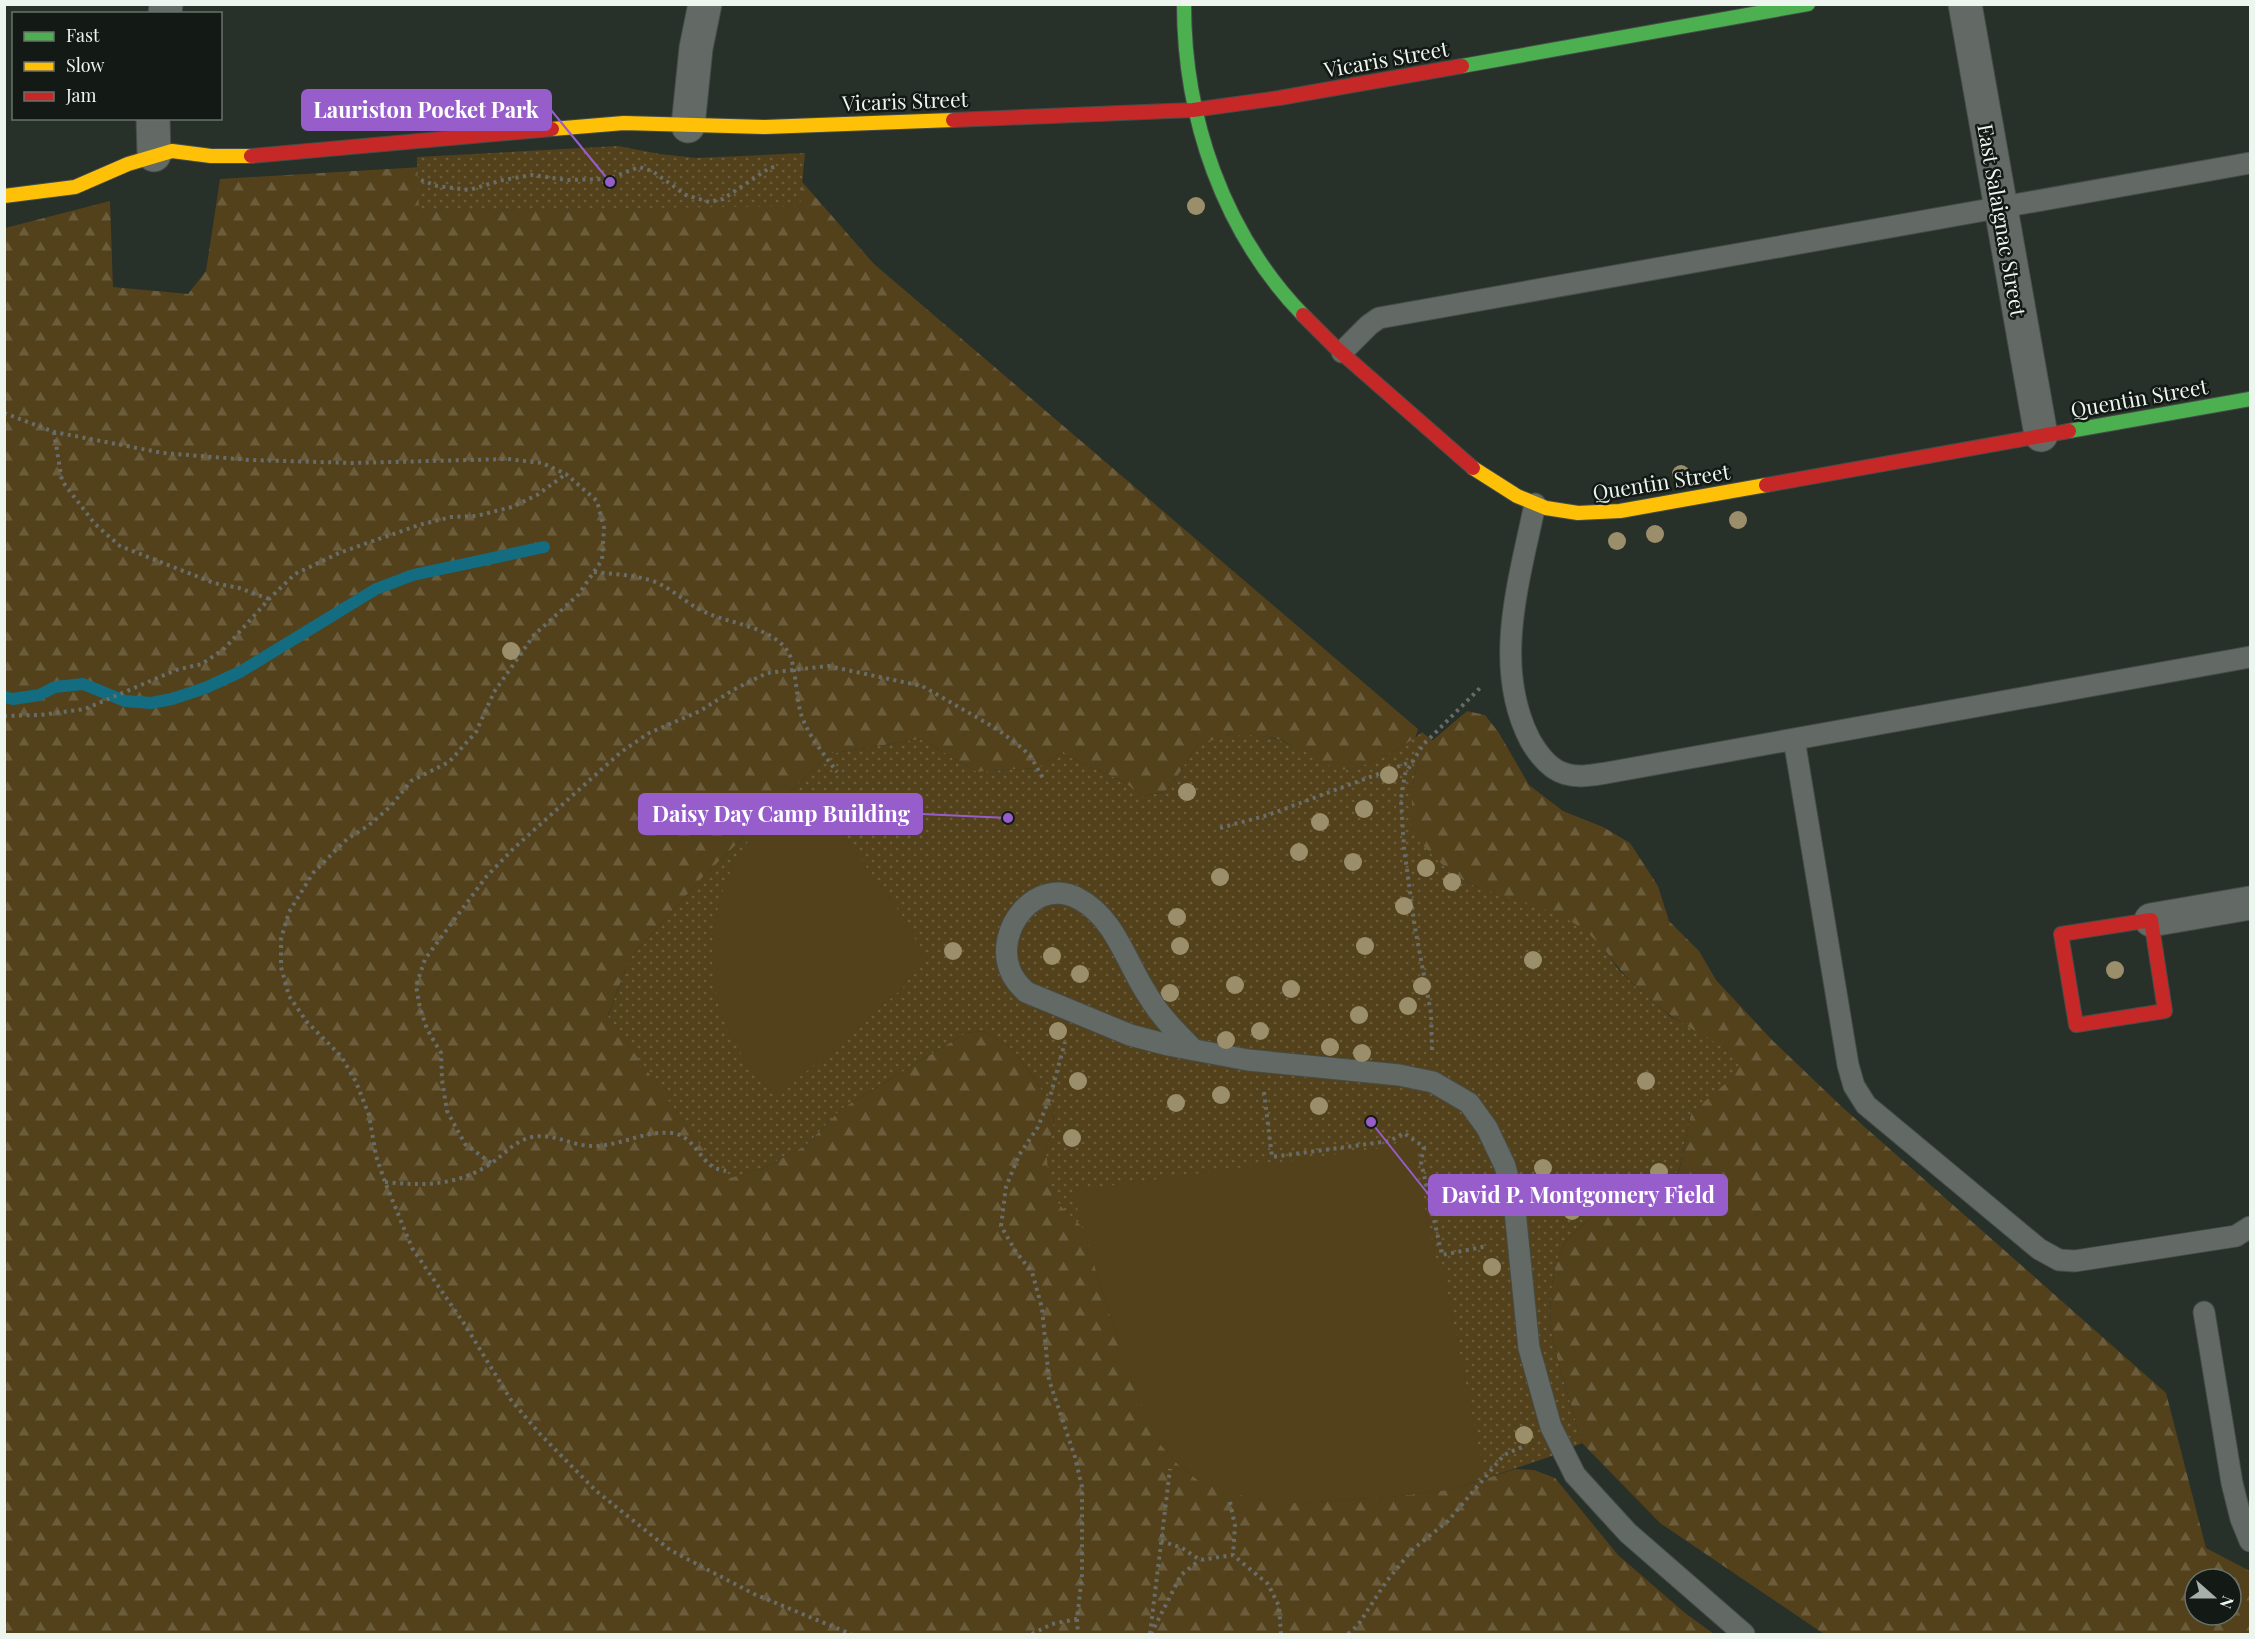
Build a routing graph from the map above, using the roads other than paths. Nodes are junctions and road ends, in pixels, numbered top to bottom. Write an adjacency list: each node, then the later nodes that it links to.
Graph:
1 (705, 4): 7 (street)
2 (1184, 4): 5 (street, Quentin Street)
3 (1808, 4): 5 (street, Vicaris Street)
4 (1965, 4): 11 (street, East Salaignac Street)
5 (1192, 110): 7 (street, Vicaris Street); 12 (street, Quentin Street)
6 (153, 120): 8 (street)
7 (688, 126): 8 (street, Vicaris Street)
8 (154, 155): 10 (street, Vicaris Street)
9 (2250, 163): 11 (lane)
10 (4, 196)
11 (2001, 207): 12 (lane); 14 (street, East Salaignac Street)
12 (1342, 352): 15 (street, Quentin Street)
13 (2250, 399): 14 (street, Quentin Street)
14 (2041, 435): 15 (street, Quentin Street)
15 (1535, 504): 17 (lane)
16 (2250, 657): 17 (lane)
17 (1794, 739): 21 (lane)
18 (2250, 903): 19 (street)
19 (2151, 920): 19 (street)
20 (1194, 1050): 20 (lane); 24 (lane)
21 (2250, 1227)
22 (2204, 1312): 23 (lane)
23 (2250, 1541)
24 (1744, 1635)

